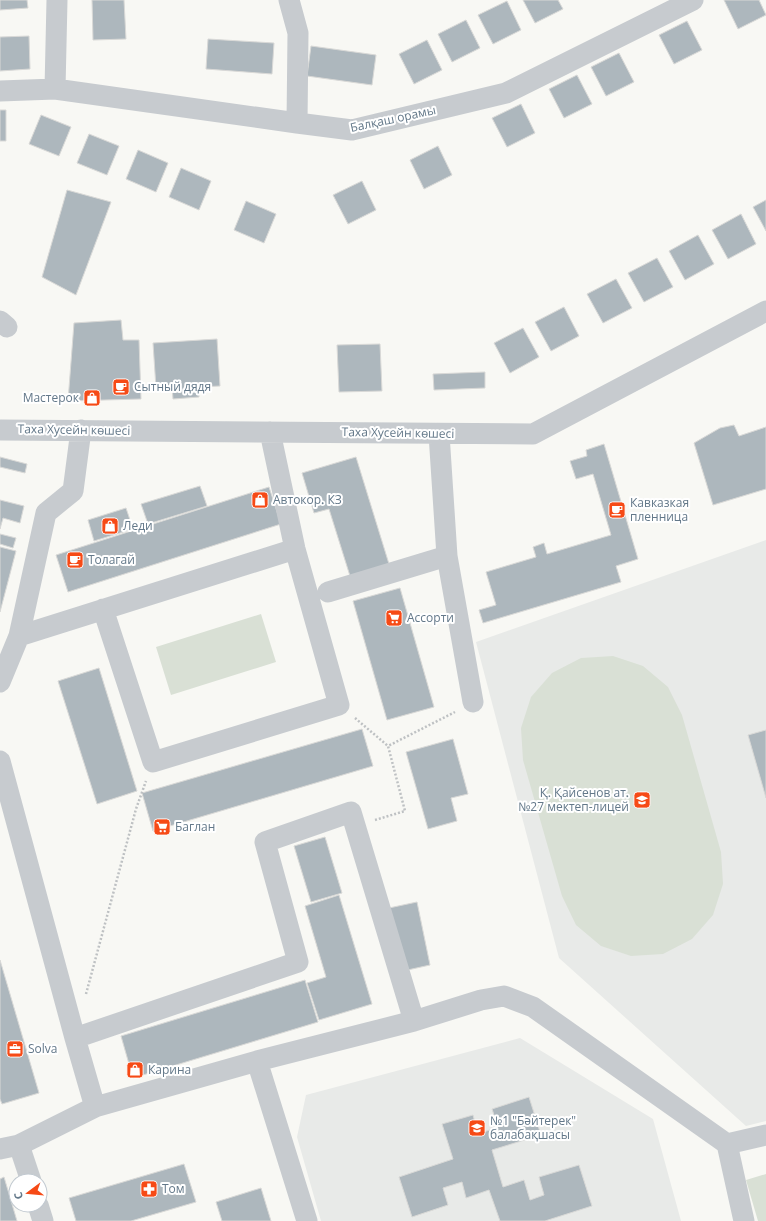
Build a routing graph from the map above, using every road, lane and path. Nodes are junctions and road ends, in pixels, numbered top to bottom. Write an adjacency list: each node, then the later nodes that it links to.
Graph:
1 (57, 0): 4 (street)
2 (289, 0): 6 (street)
3 (693, 0): 6 (street, Балқаш орамы)
4 (55, 89): 5 (street, Балқаш орамы); 6 (street, Балқаш орамы)
5 (0, 90)
6 (297, 124)
7 (766, 311): 11 (street, Таха Хусейн көшесі)
8 (0, 430): 9 (street, Таха Хусейн көшесі)
9 (81, 430): 10 (street, Таха Хусейн көшесі); 16 (street)
10 (270, 432): 11 (street, Таха Хусейн көшесі); 12 (street)
11 (439, 434): 13 (street)
12 (294, 549): 15 (street); 19 (street)
13 (447, 556): 14 (street); 18 (street)
14 (328, 592)
15 (103, 609): 16 (street); 22 (street)
16 (19, 636): 17 (street)
17 (0, 682)
18 (473, 702): 20 (path)
19 (339, 705): 20 (path); 22 (street)
20 (388, 746): 23 (path)
21 (0, 761): 26 (street)
22 (153, 762): 24 (path)
23 (355, 827): 25 (street); 26 (street)
24 (85, 1000)
25 (414, 1021): 27 (street); 30 (street)
26 (75, 1038): 28 (street)
27 (257, 1061): 28 (street); 33 (street)
28 (95, 1107): 31 (street)
29 (766, 1135): 30 (street)
30 (726, 1144): 34 (street)
31 (10, 1147): 32 (street)
32 (26, 1173)
33 (307, 1221)
34 (744, 1221)

